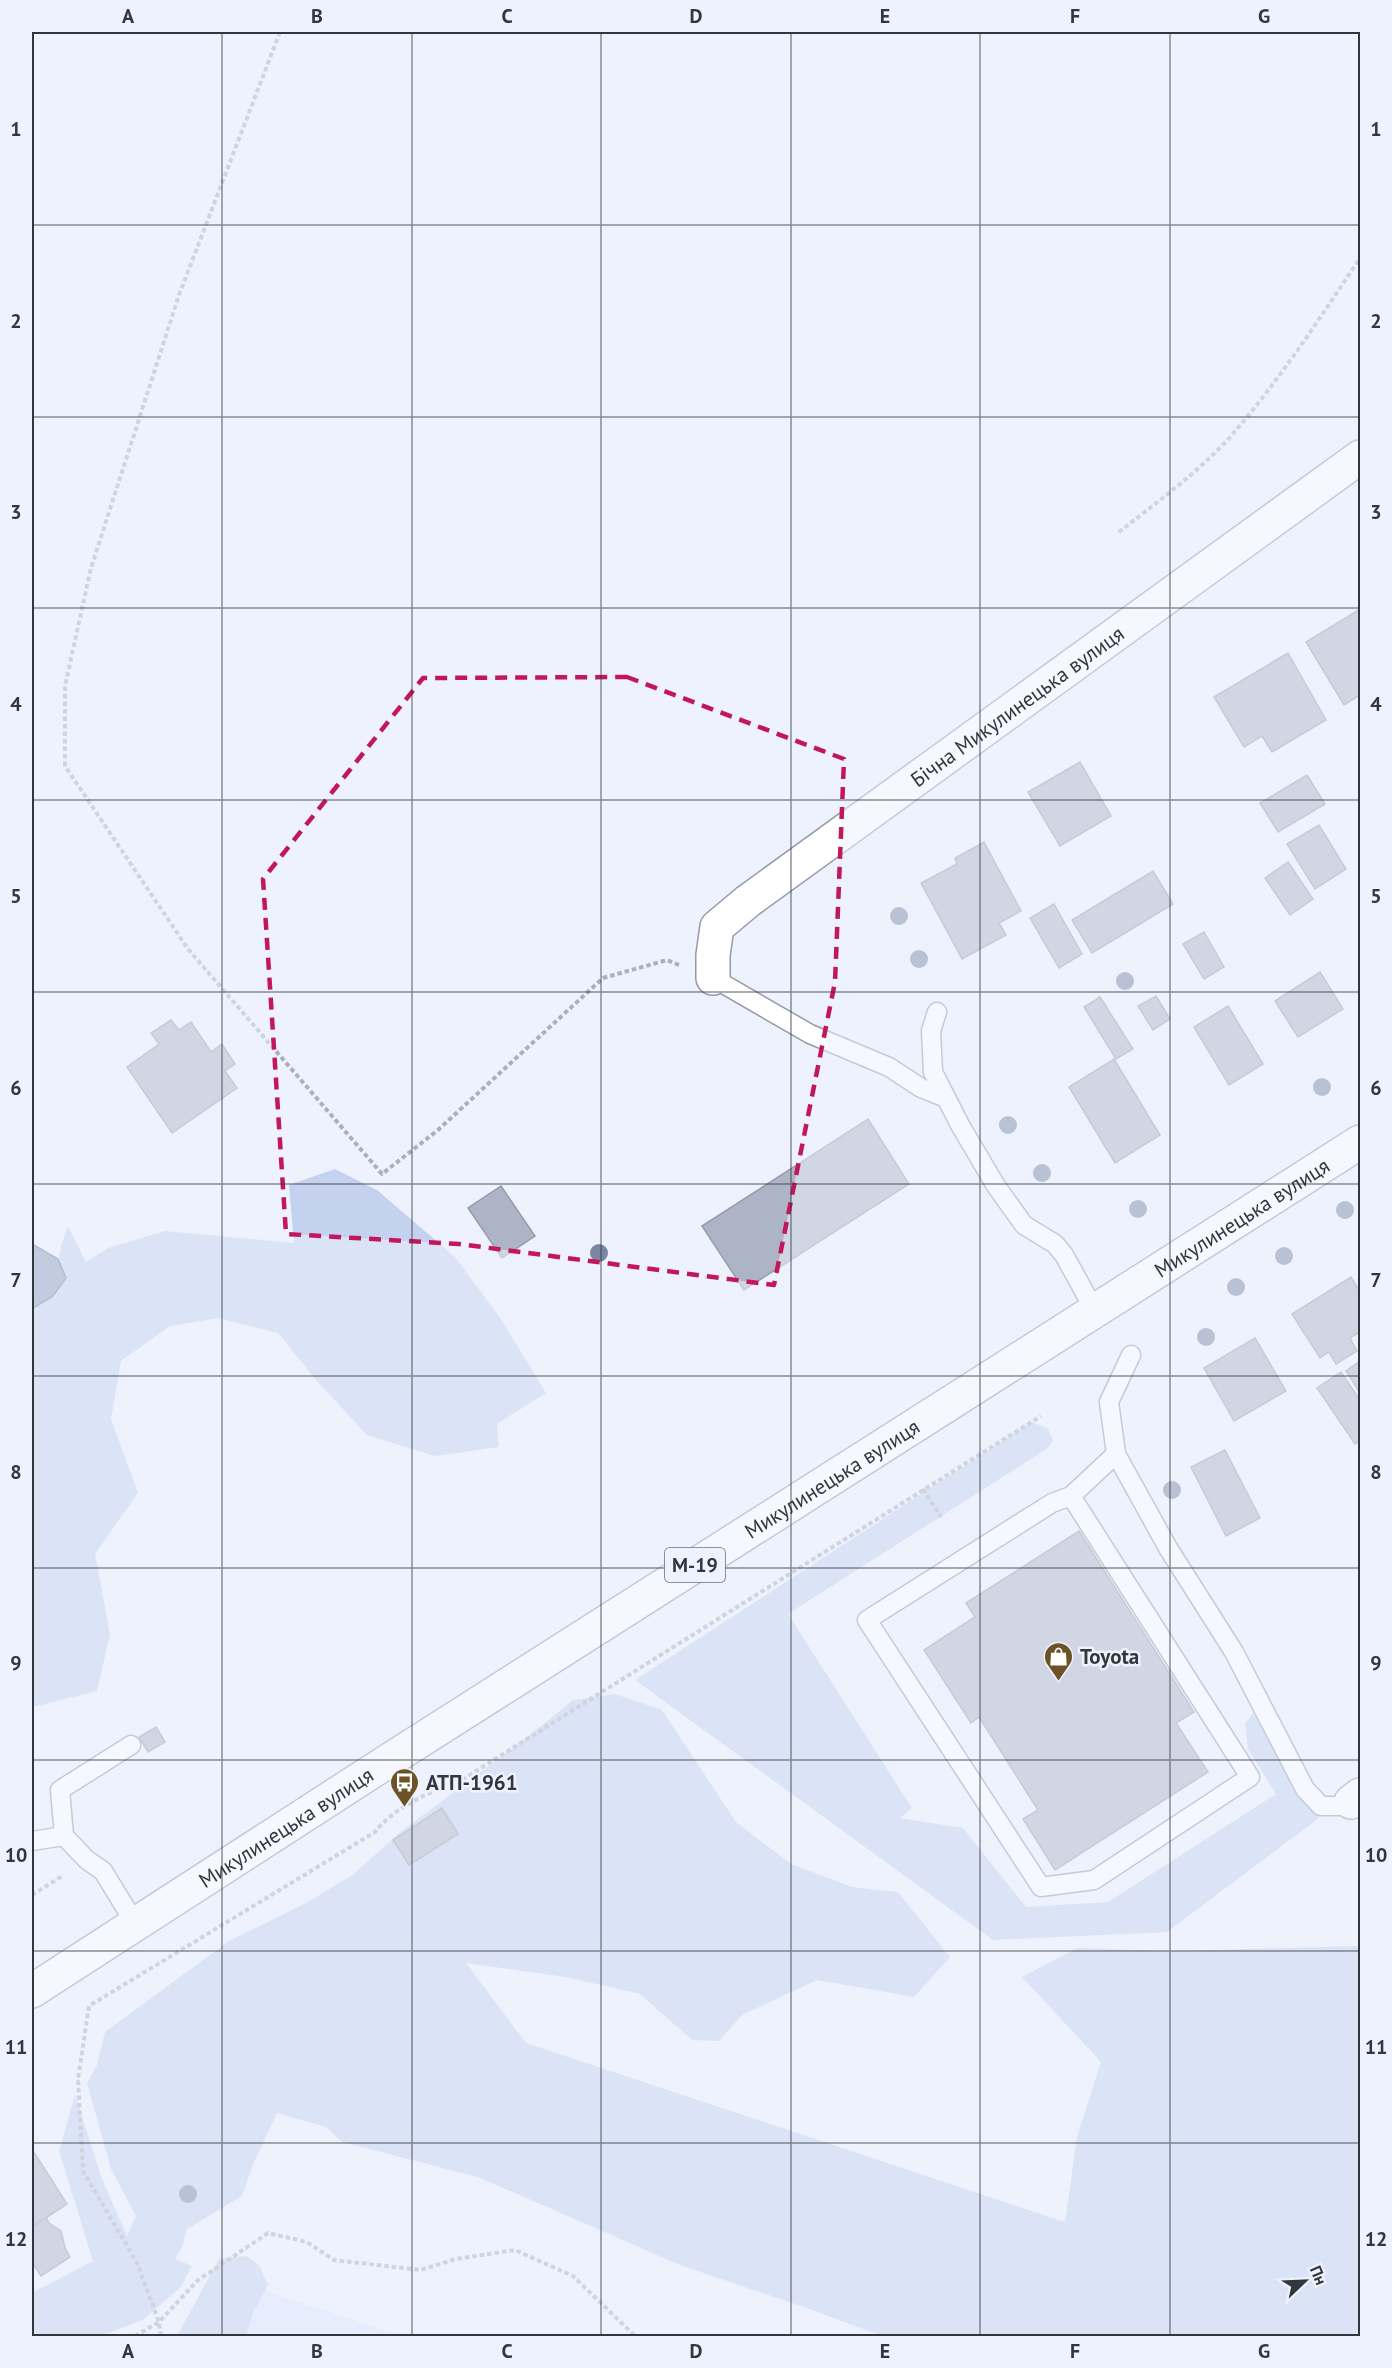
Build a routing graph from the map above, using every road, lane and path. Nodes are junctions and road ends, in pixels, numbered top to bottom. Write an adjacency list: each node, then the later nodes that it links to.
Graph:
1 (280, 32): 5 (path)
2 (1360, 258): 4 (path)
3 (1360, 457): 5 (main road, Бічна Микулинецька вулиця)
4 (1119, 532)
5 (713, 978): 7 (lane)
6 (937, 1012): 7 (lane)
7 (946, 1098): 9 (lane)
8 (1360, 1142): 9 (main road, Микулинецька вулиця / М-19)
9 (1095, 1311): 22 (main road, Микулинецька вулиця / М-19)
10 (1131, 1355): 12 (lane)
11 (1041, 1416): 13 (path)
12 (1116, 1454): 14 (lane); 17 (lane)
13 (923, 1489): 15 (path); 24 (path)
14 (1071, 1496): 14 (lane)
15 (941, 1517)
16 (131, 1745): 18 (lane)
17 (1356, 1799)
18 (64, 1836): 19 (lane); 20 (lane)
19 (32, 1841)
20 (87, 1860): 21 (path); 22 (lane)
21 (32, 1895)
22 (136, 1925): 23 (main road, Микулинецька вулиця / М-19)
23 (32, 1991)
24 (159, 2322): 25 (path); 26 (path); 27 (path)
25 (135, 2337)
26 (161, 2337)
27 (635, 2337)

